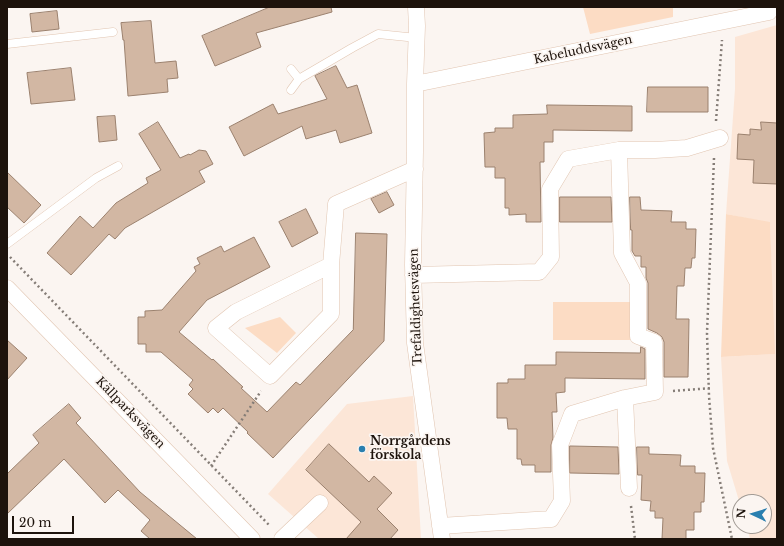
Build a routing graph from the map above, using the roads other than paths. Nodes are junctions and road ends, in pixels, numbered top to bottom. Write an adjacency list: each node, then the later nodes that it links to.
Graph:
1 (416, 7): 4 (street, Trefaldighetsvägen)
2 (754, 12): 8 (street, Kabeluddsvägen)
3 (113, 32): 5 (lane)
4 (417, 38): 7 (lane); 8 (street, Trefaldighetsvägen)
5 (7, 44)
6 (291, 69): 7 (lane)
7 (299, 79): 9 (lane)
8 (415, 84): 13 (street, Trefaldighetsvägen)
9 (291, 90)
10 (717, 139): 11 (street)
11 (619, 150): 16 (street); 18 (street)
12 (118, 166): 14 (lane)
13 (415, 169): 15 (street); 16 (street, Trefaldighetsvägen)
14 (7, 244)
15 (331, 265): 15 (street)
16 (413, 275): 21 (street, Trefaldighetsvägen)
17 (7, 288): 22 (street, Källparksvägen)
18 (625, 398): 19 (street); 21 (street)
19 (629, 488)
20 (320, 503): 23 (street)
21 (441, 533)
22 (252, 539)
23 (282, 539)

